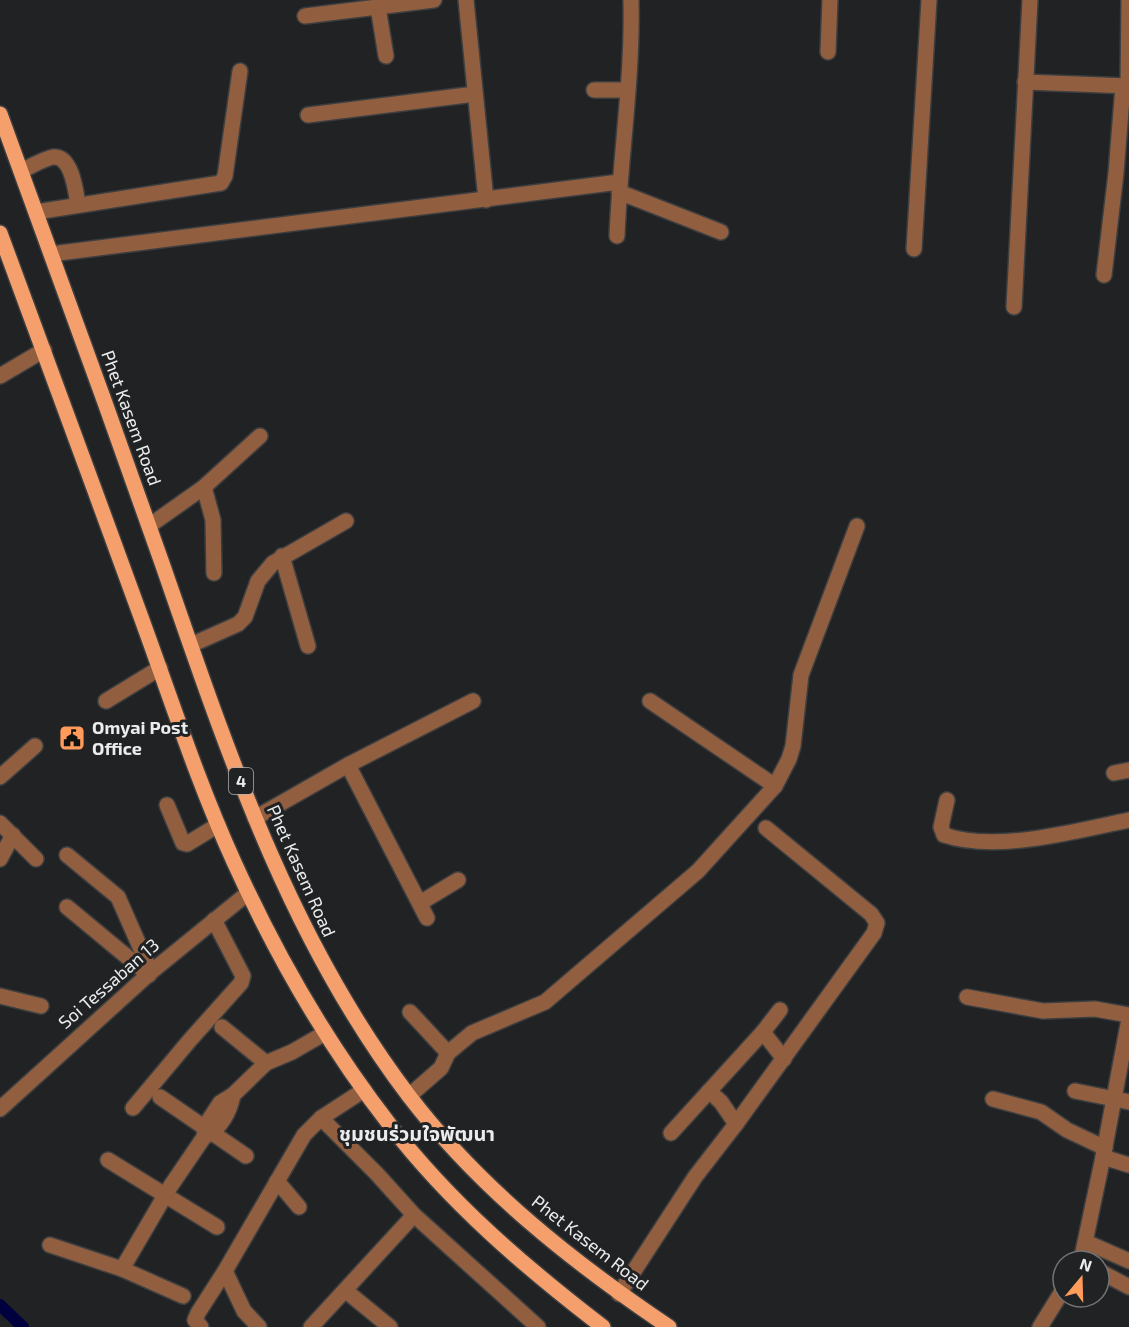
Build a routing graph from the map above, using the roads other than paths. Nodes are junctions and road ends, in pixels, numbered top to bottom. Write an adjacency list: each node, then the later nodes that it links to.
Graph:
1 (434, 0): 8 (street)
2 (466, 0): 17 (street)
3 (631, 0): 16 (street)
4 (830, 0): 10 (street)
5 (929, 0): 28 (street)
6 (1030, 0): 13 (street)
7 (1129, 0): 14 (street)
8 (378, 7): 9 (street); 11 (street)
9 (305, 16)
10 (828, 52)
11 (386, 56)
12 (240, 71): 23 (street)
13 (1025, 82): 14 (street); 31 (street)
14 (1127, 86): 30 (street)
15 (594, 90): 16 (street)
16 (627, 90): 21 (street)
17 (476, 94): 19 (street); 22 (street)
18 (0, 114): 20 (main road, Phet Kasem Road / 4)
19 (308, 116)
20 (21, 171): 23 (street); 24 (main road, Phet Kasem Road / 4)
21 (619, 187): 22 (street); 25 (street); 27 (street)
22 (486, 200): 29 (street)
23 (78, 205): 24 (street)
24 (36, 212): 29 (main road, Phet Kasem Road / 4)
25 (721, 232)
26 (0, 233): 32 (main road, 4)
27 (617, 236)
28 (914, 249)
29 (51, 254): 37 (main road, Phet Kasem Road / 4)
30 (1104, 275)
31 (1014, 307)
32 (44, 350): 33 (street); 43 (main road, 4)
33 (1, 375)
34 (260, 436): 35 (street)
35 (204, 487): 37 (street); 40 (street)
36 (346, 521): 39 (street)
37 (149, 526): 41 (main road, Phet Kasem Road / 4)
38 (857, 526): 50 (street)
39 (282, 556): 41 (street); 42 (street)
40 (214, 573)
41 (191, 645): 53 (main road, Phet Kasem Road / 4)
42 (308, 646)
43 (160, 668): 44 (street); 56 (main road, 4)
44 (106, 701)
45 (473, 701): 48 (street)
46 (650, 701): 50 (street)
47 (35, 746): 49 (street)
48 (348, 765): 53 (street); 64 (street)
49 (0, 777)
50 (775, 786): 78 (street)
51 (947, 800): 54 (street)
52 (167, 805): 56 (street)
53 (255, 818): 84 (main road, Phet Kasem Road / 4)
54 (1129, 820)
55 (0, 823): 58 (street)
56 (218, 825): 63 (main road, 4)
57 (766, 828): 79 (street)
58 (13, 835): 60 (street); 61 (street)
59 (68, 855): 68 (street)
60 (0, 859)
61 (36, 859)
62 (458, 880): 64 (street)
63 (248, 893): 67 (street, Soi Tessaban 13); 77 (main road, 4)
64 (420, 903): 66 (street)
65 (67, 907): 68 (street)
66 (427, 918)
67 (214, 920): 68 (street, Soi Tessaban 13); 89 (street)
68 (150, 973): 86 (street, Soi Tessaban 13)
69 (0, 997): 71 (street)
70 (967, 998): 74 (street)
71 (41, 1006)
72 (780, 1010): 76 (street)
73 (410, 1012): 78 (street)
74 (1129, 1017): 88 (street)
75 (222, 1027): 80 (street)
76 (763, 1032): 79 (street); 82 (street)
77 (325, 1033): 80 (street); 81 (main road, 4)
78 (448, 1053): 84 (street)
79 (784, 1059): 91 (street)
80 (266, 1063): 92 (street)
81 (364, 1090): 90 (street); 120 (main road, 4)
82 (709, 1091): 91 (street); 93 (street)
83 (1075, 1091): 88 (street)
84 (409, 1096): 112 (main road, Phet Kasem Road / 4)
85 (160, 1097): 92 (street)
86 (3, 1100)
87 (993, 1100): 94 (street)
88 (1122, 1101): 94 (street)
89 (133, 1108)
90 (321, 1119): 98 (street); 101 (street)
91 (736, 1124): 112 (street)
92 (207, 1132): 95 (street); 99 (street)
93 (671, 1133)
94 (1104, 1152): 97 (street); 103 (street)
95 (246, 1156)
96 (108, 1160): 99 (street)
97 (1129, 1165)
98 (277, 1181): 100 (street); 108 (street)
99 (165, 1196): 102 (street); 107 (street)
100 (300, 1207)
101 (414, 1215): 111 (street); 115 (street)
102 (217, 1227)
103 (1086, 1242): 105 (street); 106 (street)
104 (50, 1245): 107 (street)
105 (1084, 1249)
106 (1129, 1261)
107 (122, 1269): 113 (street)
108 (225, 1271): 116 (street); 117 (street)
109 (1111, 1277): 110 (street)
110 (1129, 1287)
111 (346, 1291): 118 (street); 119 (street)
112 (619, 1294): 121 (main road, Phet Kasem Road / 4)
113 (183, 1296)
114 (1051, 1309): 122 (street)
115 (534, 1326)
116 (201, 1327)
117 (259, 1327)
118 (311, 1327)
119 (390, 1327)
120 (603, 1327)
121 (669, 1327)
122 (1040, 1327)

